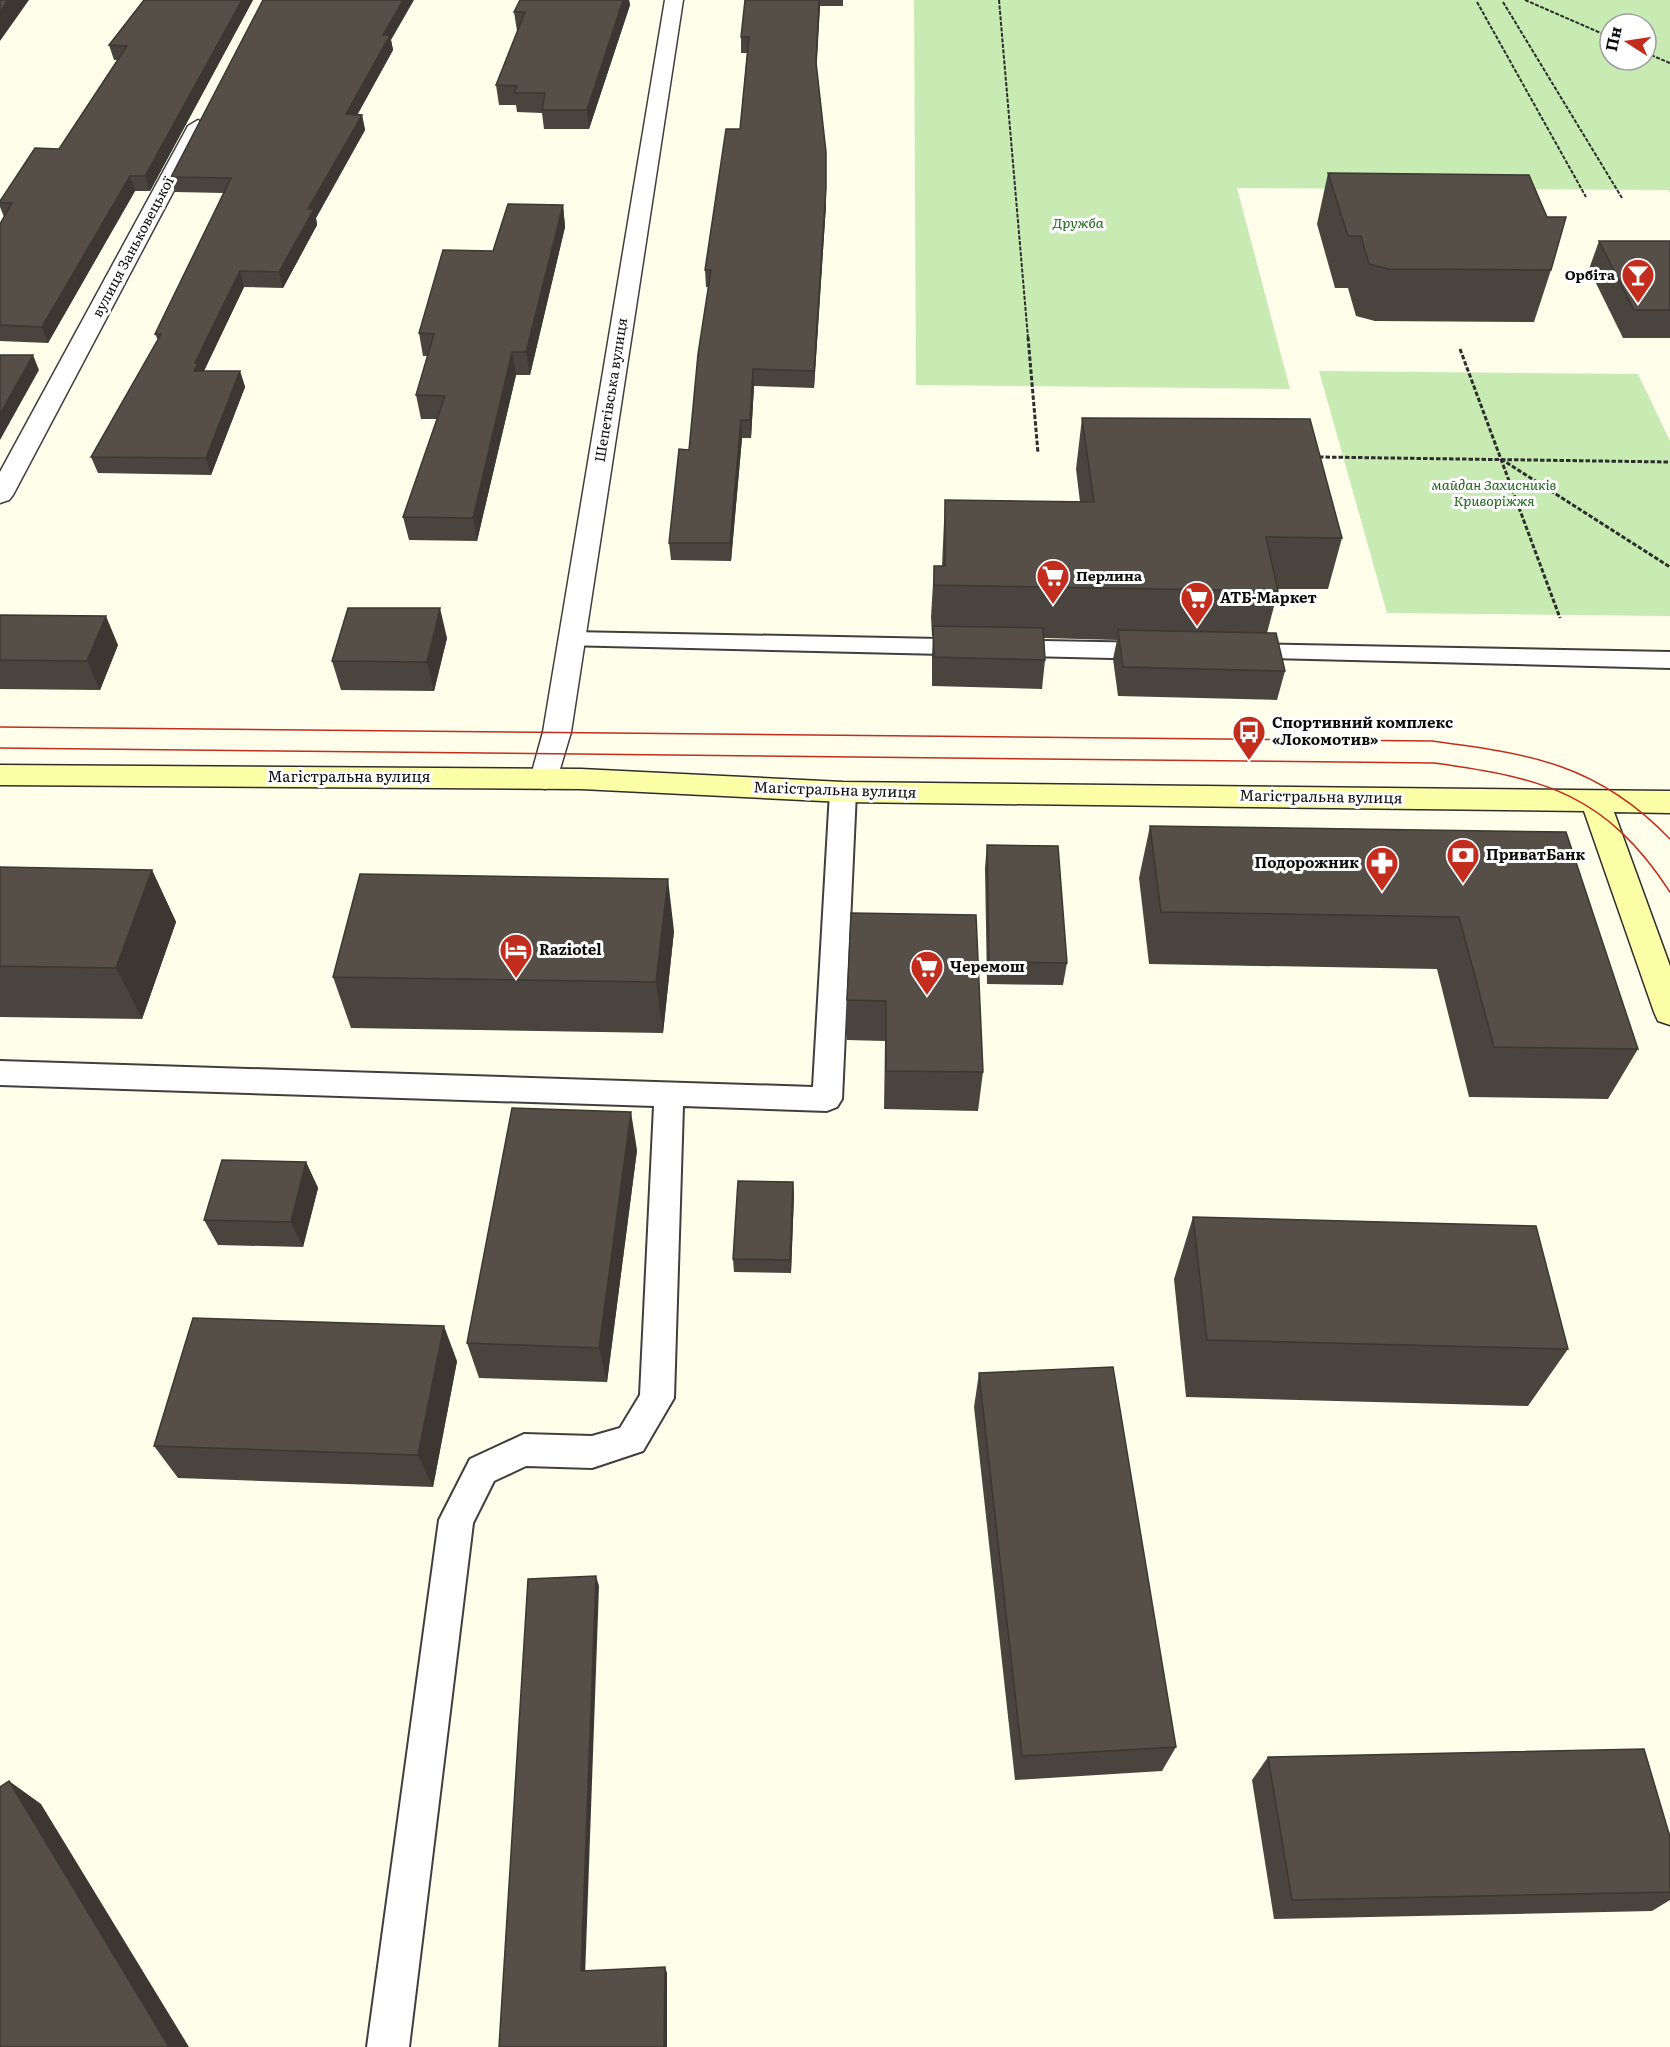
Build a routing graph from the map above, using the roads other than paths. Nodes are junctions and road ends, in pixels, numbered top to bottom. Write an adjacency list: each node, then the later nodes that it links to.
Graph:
1 (674, 0): 4 (street, Шепетівська вулиця)
2 (209, 105): 3 (street, вулиця Заньковецької)
3 (0, 495)
4 (571, 640): 5 (lane); 9 (street, Шепетівська вулиця)
5 (1181, 651)
6 (1216, 652): 7 (lane)
7 (1670, 660)
8 (0, 775): 9 (main road, Магістральна вулиця)
9 (545, 779): 10 (main road, Магістральна вулиця)
10 (843, 792): 11 (main road, Магістральна вулиця); 15 (lane)
11 (1596, 802): 12 (main road, Магістральна вулиця); 13 (main road)
12 (1670, 802)
13 (1670, 1012)
14 (0, 1073): 15 (lane)
15 (669, 1094): 16 (lane)
16 (388, 2047)

